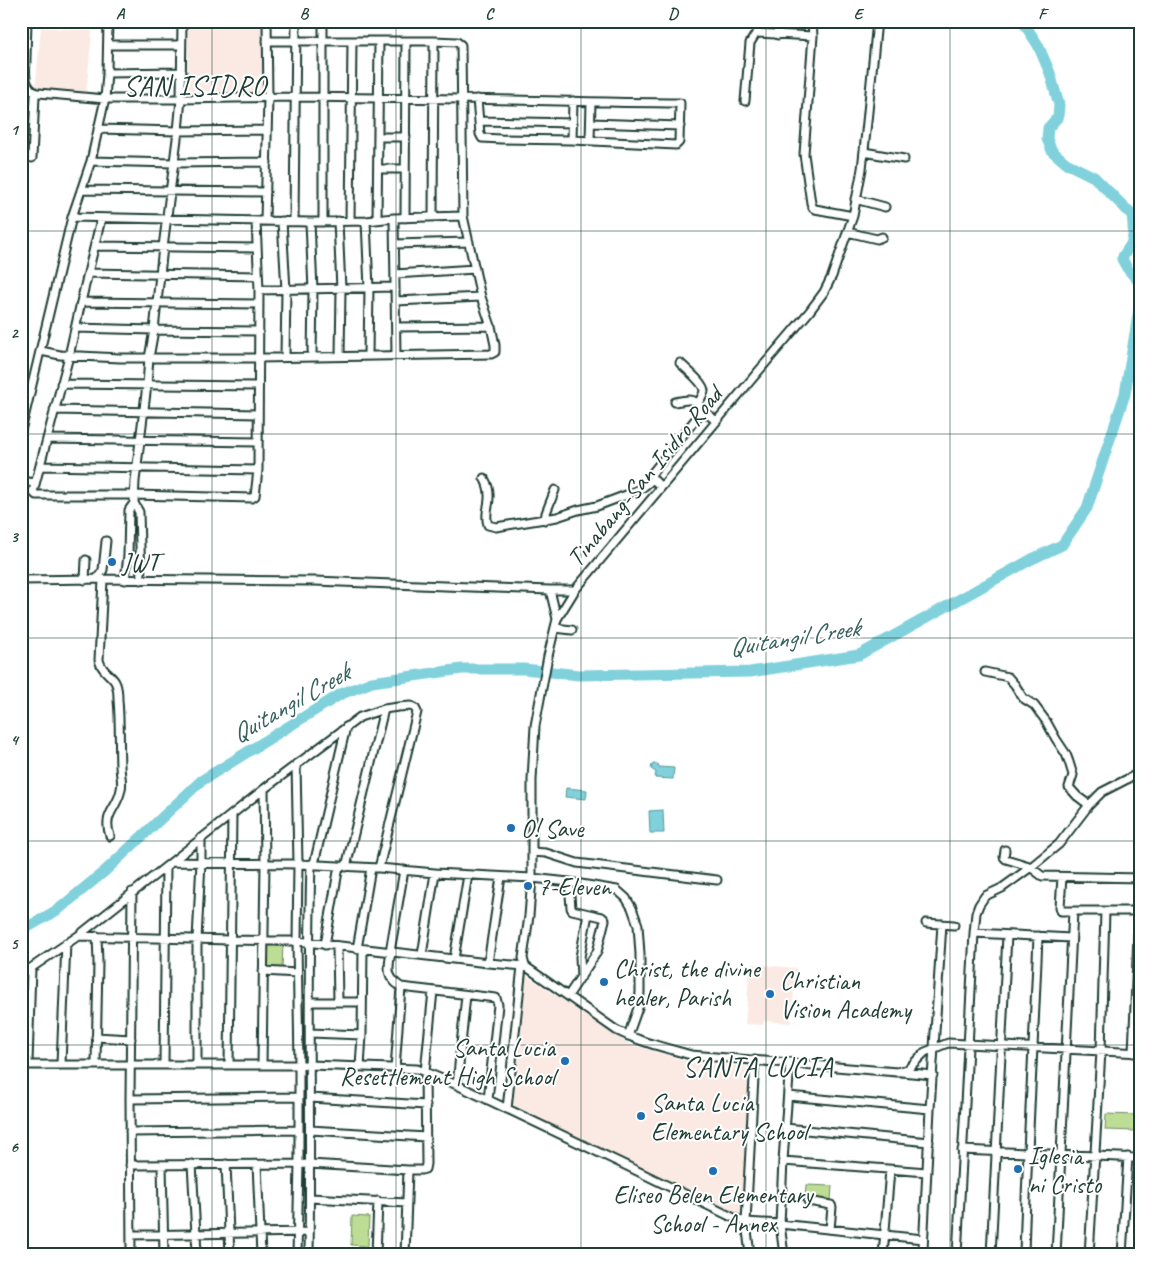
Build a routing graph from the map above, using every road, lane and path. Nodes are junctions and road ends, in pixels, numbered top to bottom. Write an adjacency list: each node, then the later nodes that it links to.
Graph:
1 (27, 21): 21 (street)
2 (108, 21): 19 (street)
3 (182, 21): 20 (street)
4 (267, 21): 13 (street)
5 (296, 21): 14 (street)
6 (323, 21): 12 (street)
7 (778, 21): 10 (street)
8 (812, 21): 11 (street)
9 (877, 21): 50 (street, Tinabang-San Isidro Road)
10 (778, 35): 11 (street); 37 (street)
11 (813, 36): 65 (street)
12 (323, 40): 14 (street); 15 (street); 27 (street)
13 (268, 41): 14 (street); 25 (street)
14 (296, 41): 26 (street)
15 (352, 41): 16 (street); 28 (street)
16 (379, 41): 17 (street); 29 (street)
17 (406, 41): 18 (street); 32 (street)
18 (434, 41): 33 (street); 34 (street)
19 (108, 45): 20 (street); 23 (street)
20 (182, 45): 22 (street)
21 (24, 58): 24 (street)
22 (182, 72): 23 (street); 31 (street)
23 (107, 73): 30 (street)
24 (36, 93): 30 (street); 51 (street)
25 (268, 98): 26 (street); 31 (street); 44 (street)
26 (295, 98): 27 (street); 75 (street)
27 (323, 98): 28 (street); 80 (street)
28 (351, 98): 29 (street); 77 (street)
29 (378, 98): 32 (street); 46 (street)
30 (105, 99): 31 (street); 43 (street)
31 (181, 99): 45 (street)
32 (407, 99): 33 (street); 47 (street)
33 (434, 99): 34 (street); 63 (street)
34 (462, 99): 35 (street); 64 (street)
35 (477, 99): 36 (street); 39 (street)
36 (573, 101): 38 (street); 40 (street)
37 (745, 101)
38 (592, 102): 41 (street); 42 (street)
39 (480, 121): 40 (street); 48 (street)
40 (573, 123): 48 (street)
41 (592, 123): 42 (street); 49 (street)
42 (680, 126): 49 (street)
43 (98, 129): 45 (street); 53 (street)
44 (267, 130): 45 (street); 54 (street)
45 (178, 131): 55 (street)
46 (378, 137): 47 (street); 56 (street)
47 (406, 137): 57 (street)
48 (572, 140): 49 (street)
49 (590, 141)
50 (864, 152): 52 (street); 61 (street, Tinabang-San Isidro Road)
51 (32, 158)
52 (904, 159)
53 (91, 161): 55 (street); 58 (street)
54 (267, 162): 55 (street); 60 (street)
55 (174, 163): 59 (street)
56 (378, 169): 57 (street); 71 (street)
57 (405, 169): 69 (street)
58 (81, 190): 59 (street); 66 (street)
59 (171, 191): 60 (street); 70 (street)
60 (266, 192): 73 (street)
61 (855, 199): 62 (street); 65 (street, Tinabang-San Isidro Road)
62 (885, 207)
63 (433, 216): 64 (street); 69 (street)
64 (462, 216): 83 (street)
65 (853, 216): 81 (street, Tinabang-San Isidro Road)
66 (72, 217): 67 (street); 109 (street)
67 (101, 218): 70 (street); 85 (street)
68 (394, 218): 69 (street); 71 (street); 84 (street)
69 (406, 218)
70 (167, 219): 72 (street); 86 (street)
71 (377, 219): 78 (street)
72 (256, 221): 73 (street); 87 (street)
73 (265, 221): 74 (street)
74 (282, 221): 75 (street); 97 (street)
75 (294, 221): 79 (street)
76 (338, 221): 77 (street); 80 (street); 95 (street)
77 (350, 221): 78 (street)
78 (366, 221): 94 (street)
79 (310, 222): 80 (street); 98 (street)
80 (323, 222)
81 (847, 232): 82 (street); 128 (street, Tinabang-San Isidro Road)
82 (882, 237)
83 (469, 242): 84 (street); 88 (street)
84 (395, 244): 91 (street)
85 (95, 246): 86 (street); 89 (street)
86 (163, 247): 87 (street); 90 (street)
87 (257, 248): 92 (street)
88 (475, 270): 91 (street); 99 (street)
89 (89, 273): 90 (street); 101 (street)
90 (160, 274): 92 (street); 102 (street)
91 (395, 274): 93 (street)
92 (258, 276): 96 (street)
93 (395, 287): 94 (street); 100 (street)
94 (369, 288): 95 (street); 110 (street)
95 (341, 289): 98 (street); 114 (street)
96 (259, 290): 97 (street); 103 (street)
97 (286, 290): 98 (street); 115 (street)
98 (313, 290): 113 (street)
99 (481, 297): 100 (street); 104 (street)
100 (396, 301): 106 (street)
101 (81, 302): 102 (street); 105 (street)
102 (157, 302): 103 (street); 107 (street)
103 (259, 304): 108 (street)
104 (491, 326): 106 (street); 111 (street)
105 (75, 328): 107 (street); 112 (street)
106 (396, 328): 111 (street)
107 (154, 330): 108 (street); 116 (street)
108 (258, 331): 117 (street)
109 (41, 350): 112 (street); 129 (street)
110 (368, 355): 111 (street); 114 (street)
111 (396, 355)
112 (69, 356): 116 (street); 119 (street)
113 (312, 356): 114 (street); 115 (street)
114 (340, 356)
115 (285, 357): 117 (street)
116 (149, 358): 117 (street); 120 (street)
117 (258, 358): 121 (street)
118 (680, 363): 123 (street)
119 (62, 384): 120 (street); 124 (street)
120 (147, 385): 121 (street); 126 (street)
121 (258, 386): 127 (street)
122 (675, 402): 123 (street)
123 (698, 403): 125 (street)
124 (54, 410): 126 (street); 130 (street)
125 (703, 410): 128 (street); 137 (street)
126 (144, 412): 127 (street); 131 (street)
127 (258, 414): 132 (street)
128 (716, 421): 140 (street, Tinabang-San Isidro Road)
129 (21, 431)
130 (47, 439): 131 (street); 133 (street)
131 (140, 441): 132 (street); 134 (street)
132 (258, 442): 135 (street)
133 (41, 466): 134 (street); 139 (street)
134 (136, 468): 135 (street); 142 (street)
135 (258, 470): 142 (street)
136 (484, 478): 143 (street)
137 (654, 479): 140 (street); 143 (street)
138 (21, 481): 139 (street)
139 (35, 483): 142 (street)
140 (661, 487): 152 (street, Tinabang-San Isidro Road)
141 (555, 490): 143 (street)
142 (134, 499): 149 (street); 150 (street)
143 (545, 520)
144 (106, 541): 146 (street)
145 (86, 560): 148 (street)
146 (100, 579): 148 (street, Tinabang-San Isidro Road); 149 (street, Tinabang-San Isidro Road); 164 (street)
147 (21, 580): 148 (street, Tinabang-San Isidro Road)
148 (85, 580)
149 (125, 580): 150 (street, Tinabang-San Isidro Road)
150 (141, 580): 151 (street, Tinabang-San Isidro Road)
151 (550, 590): 152 (street, Tinabang-San Isidro Road); 153 (street)
152 (575, 590): 153 (street)
153 (557, 619): 154 (street)
154 (555, 628): 155 (street); 167 (street)
155 (572, 630)
156 (985, 672): 162 (street)
157 (384, 709): 158 (street); 174 (street); 177 (street)
158 (346, 727): 159 (street); 173 (street)
159 (296, 764): 161 (street); 172 (street)
160 (1141, 772): 162 (street)
161 (264, 789): 163 (street); 170 (street)
162 (1089, 805): 175 (street)
163 (232, 814): 165 (street); 169 (street)
164 (110, 836)
165 (201, 838): 168 (street); 171 (street)
166 (1005, 850): 175 (street)
167 (532, 852): 183 (street); 185 (street)
168 (201, 862): 169 (street); 171 (street); 203 (street)
169 (232, 862): 170 (street); 204 (street)
170 (266, 863): 172 (street); 205 (street)
171 (169, 864): 187 (street); 201 (street)
172 (298, 864): 173 (street); 206 (street)
173 (312, 864): 174 (street); 207 (street)
174 (342, 867): 176 (street); 209 (street)
175 (1031, 867): 182 (street); 195 (street)
176 (371, 868): 177 (street); 211 (street)
177 (379, 868): 178 (street)
178 (404, 870): 179 (street); 212 (street)
179 (435, 873): 180 (street); 213 (street)
180 (468, 875): 181 (street); 214 (street)
181 (501, 877): 183 (street); 215 (street)
182 (1062, 877): 184 (street); 188 (street)
183 (532, 878): 186 (street); 216 (street)
184 (1141, 878)
185 (717, 880)
186 (569, 882): 191 (street); 231 (street)
187 (132, 892): 197 (street); 200 (street)
188 (1073, 911): 189 (street); 202 (street)
189 (1105, 911): 190 (street); 239 (street)
190 (1140, 911): 240 (street)
191 (588, 914): 221 (street); 221 (street)
192 (926, 923): 193 (street)
193 (942, 924): 194 (street); 236 (street)
194 (954, 925)
195 (974, 933): 196 (street); 234 (street)
196 (1006, 935): 199 (street); 235 (street)
197 (78, 936): 198 (street); 208 (street)
198 (97, 936): 200 (street); 232 (street)
199 (1038, 936): 202 (street); 237 (street)
200 (132, 937): 201 (street); 233 (street)
201 (165, 938): 203 (street); 247 (street)
202 (1071, 938): 238 (street)
203 (197, 939): 204 (street); 248 (street)
204 (230, 940): 205 (street); 249 (street)
205 (264, 941): 206 (street); 218 (street)
206 (297, 941): 207 (street); 219 (street)
207 (309, 942): 209 (street); 226 (street)
208 (66, 944): 217 (street); 244 (street)
209 (325, 945): 210 (street)
210 (337, 946): 211 (street); 227 (street)
211 (360, 949): 212 (street); 228 (street)
212 (390, 952): 213 (street); 222 (street)
213 (422, 955): 214 (street)
214 (454, 959): 215 (street)
215 (488, 963): 216 (street)
216 (523, 966): 225 (street); 266 (street)
217 (31, 968): 220 (street); 243 (street)
218 (263, 971): 219 (street); 250 (street)
219 (297, 973): 251 (street)
220 (21, 974)
221 (581, 977): 225 (street)
222 (401, 987): 223 (street); 254 (street)
223 (432, 991): 224 (street); 255 (street)
224 (466, 995): 258 (street); 263 (street)
225 (568, 996): 231 (street)
226 (310, 1002): 227 (street); 229 (street)
227 (338, 1002): 228 (street)
228 (362, 1002): 230 (street)
229 (310, 1032): 230 (street); 252 (street)
230 (362, 1035): 253 (street)
231 (628, 1036): 241 (street)
232 (96, 1038): 233 (street); 245 (street)
233 (131, 1039): 246 (street)
234 (968, 1044): 235 (street); 236 (street); 273 (street)
235 (1001, 1046): 237 (street); 274 (street)
236 (933, 1048): 256 (street); 257 (street)
237 (1034, 1048): 238 (street); 275 (street)
238 (1066, 1049): 239 (street); 276 (street)
239 (1101, 1051): 240 (street); 277 (street)
240 (1137, 1053)
241 (755, 1060): 242 (street); 295 (street)
242 (790, 1062): 256 (street); 260 (street)
243 (25, 1064): 244 (street)
244 (61, 1064): 245 (street)
245 (96, 1064): 246 (street)
246 (130, 1065): 247 (street); 262 (street)
247 (164, 1065): 248 (street)
248 (197, 1065): 249 (street)
249 (229, 1065): 250 (street)
250 (262, 1065): 251 (street)
251 (299, 1065): 252 (street); 259 (street)
252 (310, 1065): 253 (street); 261 (street)
253 (360, 1067): 254 (street)
254 (395, 1068): 255 (street)
255 (425, 1072): 258 (street); 264 (street)
256 (897, 1072): 257 (street)
257 (932, 1075): 265 (street)
258 (457, 1085): 263 (street)
259 (299, 1096): 262 (street); 268 (street)
260 (788, 1096): 265 (street); 267 (street)
261 (310, 1098): 264 (street); 269 (street)
262 (130, 1099): 270 (street)
263 (488, 1100): 266 (street)
264 (426, 1105): 271 (street)
265 (930, 1108): 272 (street)
266 (507, 1109): 295 (street)
267 (785, 1128): 272 (street); 280 (street)
268 (299, 1130): 270 (street); 281 (street)
269 (310, 1130): 271 (street); 285 (street)
270 (130, 1132): 286 (street)
271 (426, 1137): 288 (street)
272 (929, 1142): 290 (street)
273 (962, 1150): 274 (street); 320 (street)
274 (995, 1152): 275 (street); 321 (street)
275 (1027, 1153): 276 (street); 322 (street)
276 (1062, 1154): 277 (street); 323 (street)
277 (1096, 1156): 278 (street); 324 (street)
278 (1128, 1157): 279 (street); 325 (street)
279 (1141, 1158)
280 (783, 1161): 289 (street); 296 (street)
281 (299, 1163): 284 (street); 285 (street); 298 (street)
282 (192, 1164): 283 (street); 287 (street); 303 (street)
283 (226, 1164): 284 (street); 301 (street)
284 (257, 1164): 299 (street)
285 (310, 1164): 288 (street); 291 (street)
286 (130, 1165): 287 (street); 304 (street)
287 (162, 1165): 302 (street)
288 (408, 1170): 294 (street)
289 (890, 1170): 290 (street); 305 (street)
290 (926, 1172): 306 (street)
291 (310, 1198): 292 (street); 300 (street)
292 (378, 1201): 294 (street); 315 (street)
293 (808, 1201): 297 (street)
294 (407, 1203): 316 (street)
295 (746, 1222): 296 (street); 317 (street)
296 (780, 1224): 297 (street); 318 (street)
297 (830, 1229): 305 (street)
298 (297, 1231): 299 (street); 300 (street); 313 (street)
299 (260, 1232): 301 (street); 312 (street)
300 (309, 1232): 314 (street)
301 (230, 1233): 303 (street); 311 (street)
302 (164, 1234): 303 (street); 304 (street); 309 (street)
303 (196, 1234): 310 (street)
304 (131, 1235): 308 (street)
305 (885, 1235): 306 (street); 319 (street)
306 (923, 1239): 307 (street)
307 (923, 1250)
308 (131, 1255)
309 (164, 1255)
310 (196, 1255)
311 (230, 1255)
312 (261, 1255)
313 (297, 1255)
314 (309, 1255)
315 (376, 1255)
316 (405, 1255)
317 (750, 1255)
318 (784, 1255)
319 (883, 1255)
320 (958, 1255)
321 (991, 1255)
322 (1024, 1255)
323 (1056, 1255)
324 (1090, 1255)
325 (1122, 1255)

